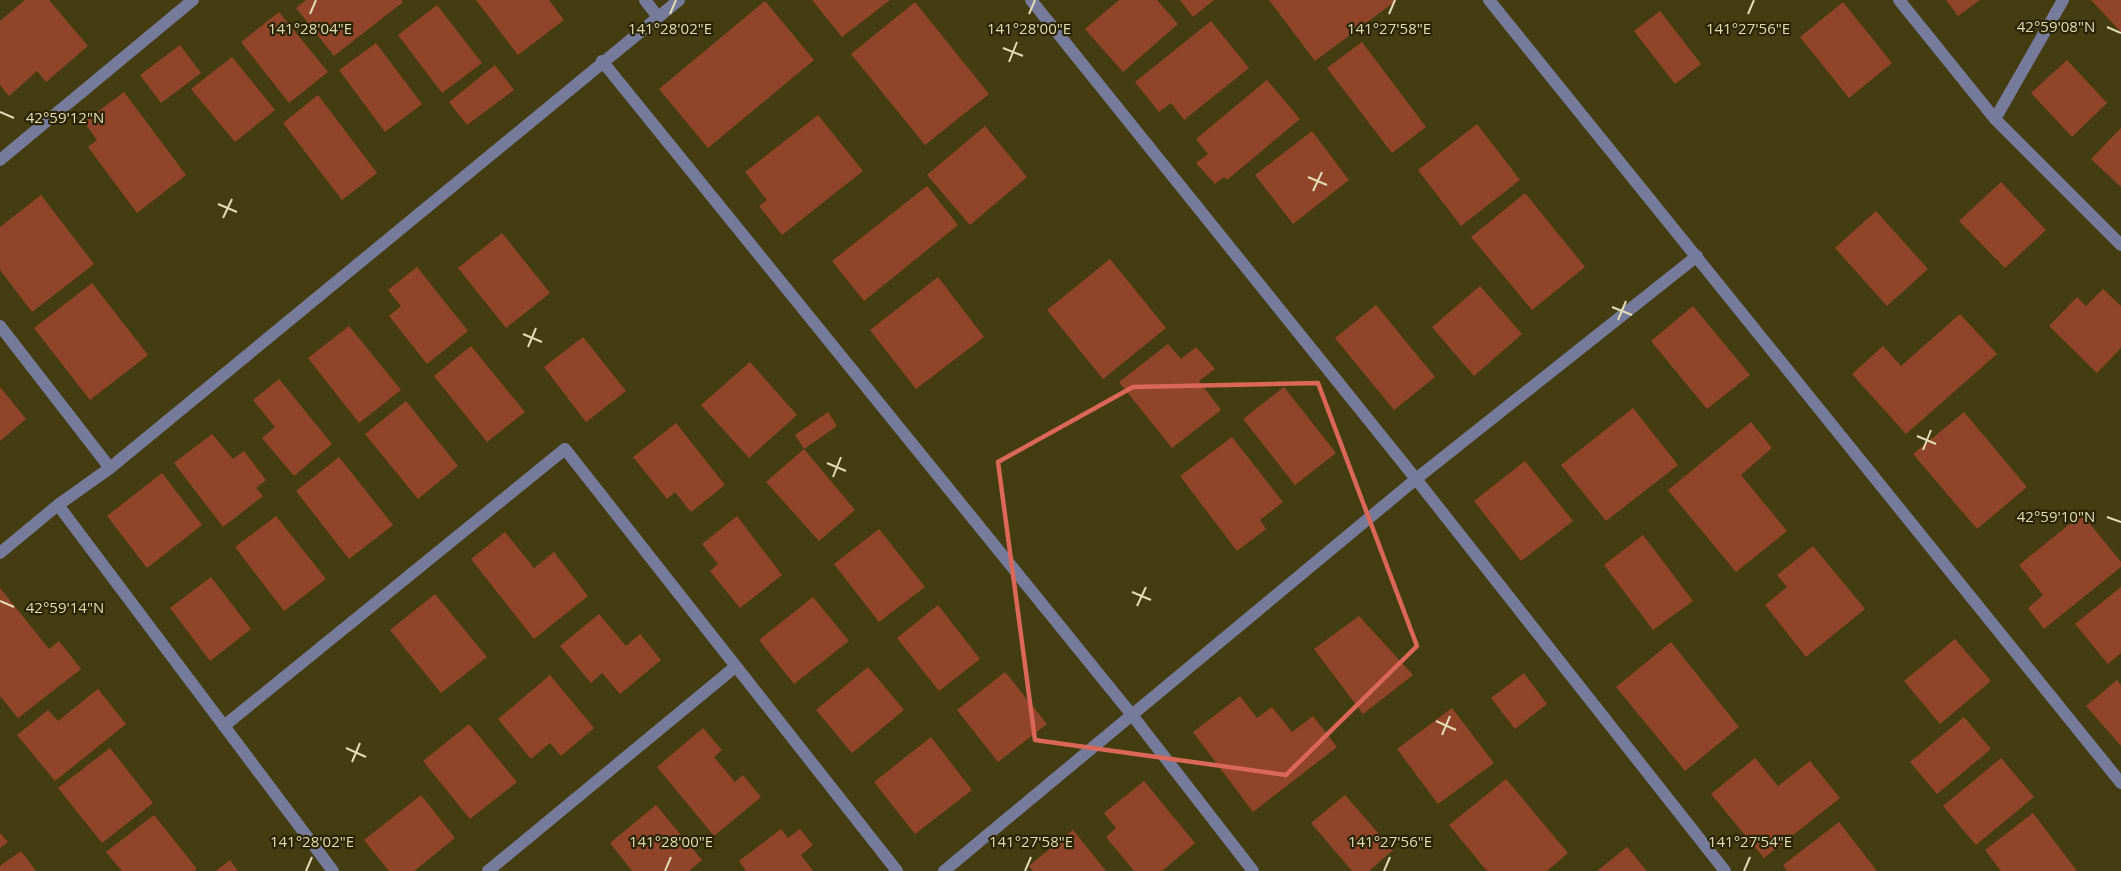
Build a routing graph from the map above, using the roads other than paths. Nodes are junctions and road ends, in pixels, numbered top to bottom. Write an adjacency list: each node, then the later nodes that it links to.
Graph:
1 (193, 0): 11 (street)
2 (645, 0): 8 (street)
3 (679, 0): 8 (street)
4 (1031, 0): 16 (street)
5 (1489, 0): 13 (street)
6 (1899, 0): 10 (street)
7 (2063, 0): 10 (street)
8 (658, 17): 9 (street)
9 (602, 61): 15 (street); 20 (street)
10 (1995, 119): 12 (street)
11 (0, 160)
12 (2121, 245)
13 (1697, 256): 16 (street); 22 (street)
14 (0, 326): 15 (street)
15 (110, 468): 17 (street)
16 (1416, 479): 20 (street); 28 (street)
17 (58, 505): 18 (street); 21 (street)
18 (0, 553)
19 (735, 667): 21 (street); 24 (street); 25 (street)
20 (1132, 715): 26 (street); 27 (street)
21 (224, 726): 23 (street)
22 (2121, 783)
23 (333, 871)
24 (488, 871)
25 (897, 871)
26 (944, 871)
27 (1252, 871)
28 (1725, 871)

